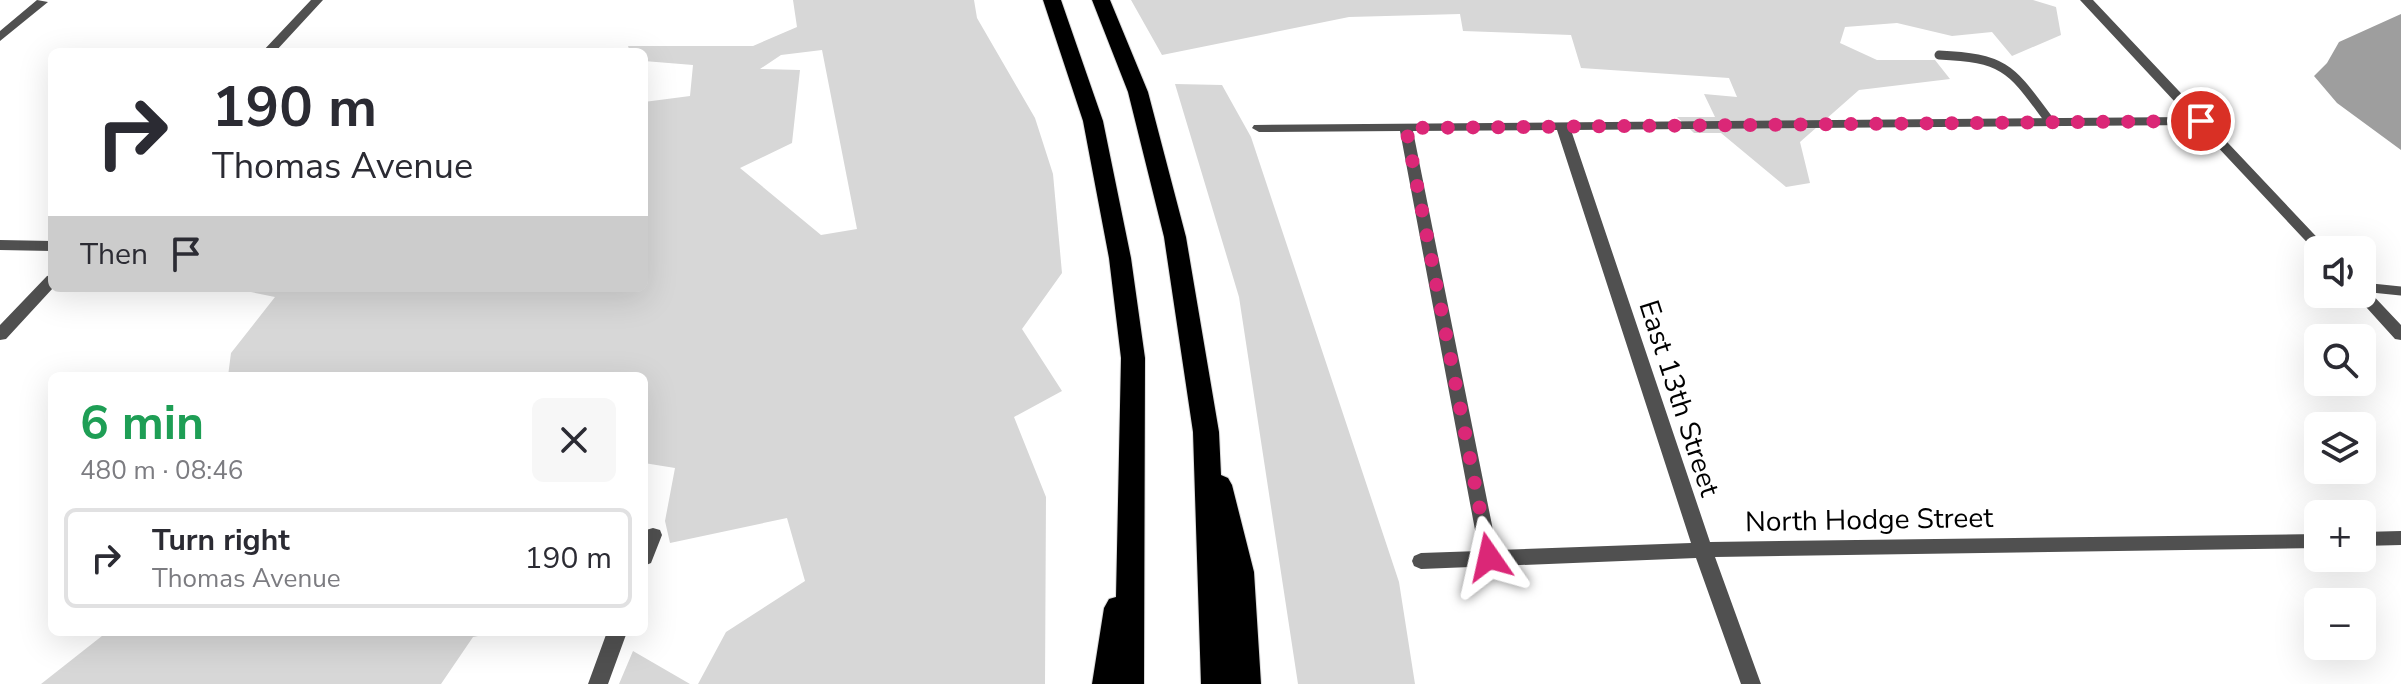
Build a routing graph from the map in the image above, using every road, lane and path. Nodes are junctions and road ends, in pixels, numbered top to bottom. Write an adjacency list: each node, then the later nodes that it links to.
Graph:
1 (317, 0): 7 (street)
2 (1052, 0): 24 (highway)
3 (1101, 0): 23 (highway)
4 (2086, 0): 9 (street)
5 (42, 2): 6 (street)
6 (0, 37)
7 (272, 48)
8 (1939, 55): 10 (lane)
9 (2201, 121): 10 (street); 14 (street)
10 (2052, 124): 11 (street)
11 (1563, 127): 13 (street); 30 (street, East 13th Street)
12 (1259, 128): 13 (street)
13 (1406, 128): 31 (street)
14 (2309, 236)
15 (0, 245): 16 (street)
16 (48, 246)
17 (48, 284): 21 (street)
18 (2376, 288): 19 (lane)
19 (2401, 291)
20 (2376, 308): 22 (street)
21 (0, 335)
22 (2401, 335)
23 (1206, 432): 37 (highway); 38 (highway)
24 (1134, 519): 35 (highway); 36 (highway)
25 (653, 535): 29 (street)
26 (2401, 538): 27 (street)
27 (2376, 539)
28 (2304, 541): 30 (street, North Hodge Street)
29 (648, 548)
30 (1703, 550): 31 (street, North Hodge Street); 39 (street, East 13th Street)
31 (1489, 557): 32 (street, North Hodge Street)
32 (1421, 561)
33 (616, 636): 34 (street)
34 (598, 684)
35 (1107, 684)
36 (1129, 684)
37 (1216, 684)
38 (1246, 684)
39 (1751, 684)

